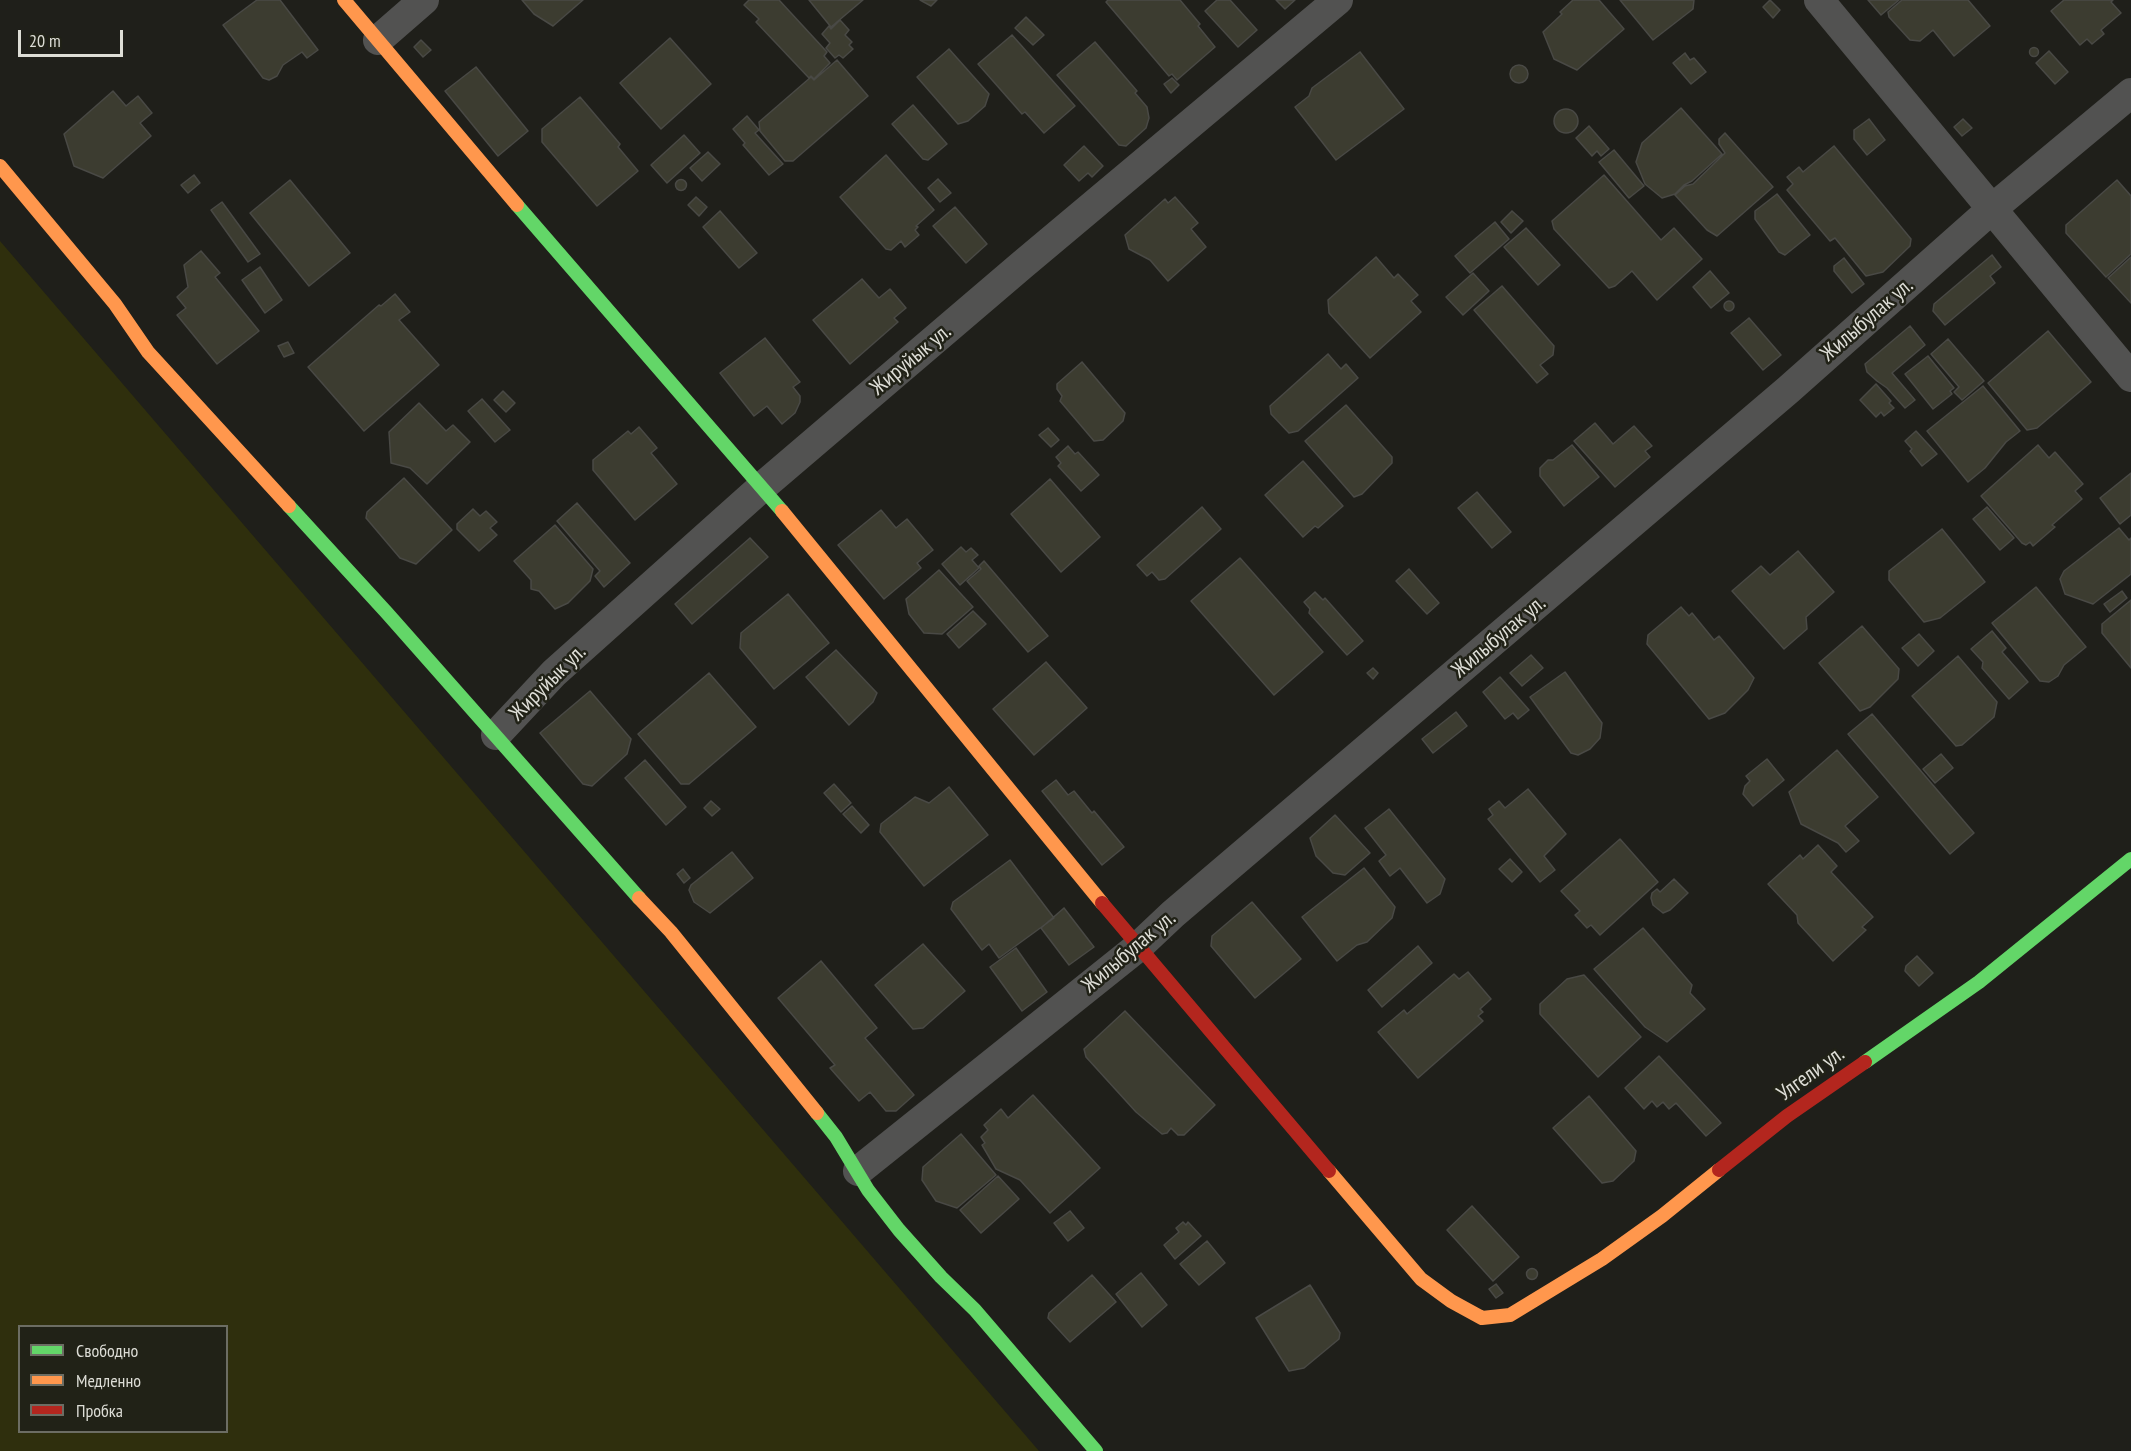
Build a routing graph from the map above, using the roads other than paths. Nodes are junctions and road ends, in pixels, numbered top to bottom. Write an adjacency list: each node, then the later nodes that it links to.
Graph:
1 (344, 0): 5 (street)
2 (424, 0): 5 (street)
3 (1338, 0): 10 (street, Жируйык ул.)
4 (1819, 0): 8 (street)
5 (378, 40): 10 (street)
6 (2131, 93): 8 (street, Жилыбулак ул.)
7 (0, 166): 11 (street)
8 (1993, 208): 9 (street); 13 (street, Жилыбулак ул.)
9 (2131, 377)
10 (762, 487): 11 (street, Жируйык ул.); 13 (street)
11 (496, 735): 14 (street)
12 (2131, 859): 13 (street, Улгели ул.)
13 (1138, 947): 14 (street, Жилыбулак ул.)
14 (858, 1171): 15 (street)
15 (1096, 1451)

